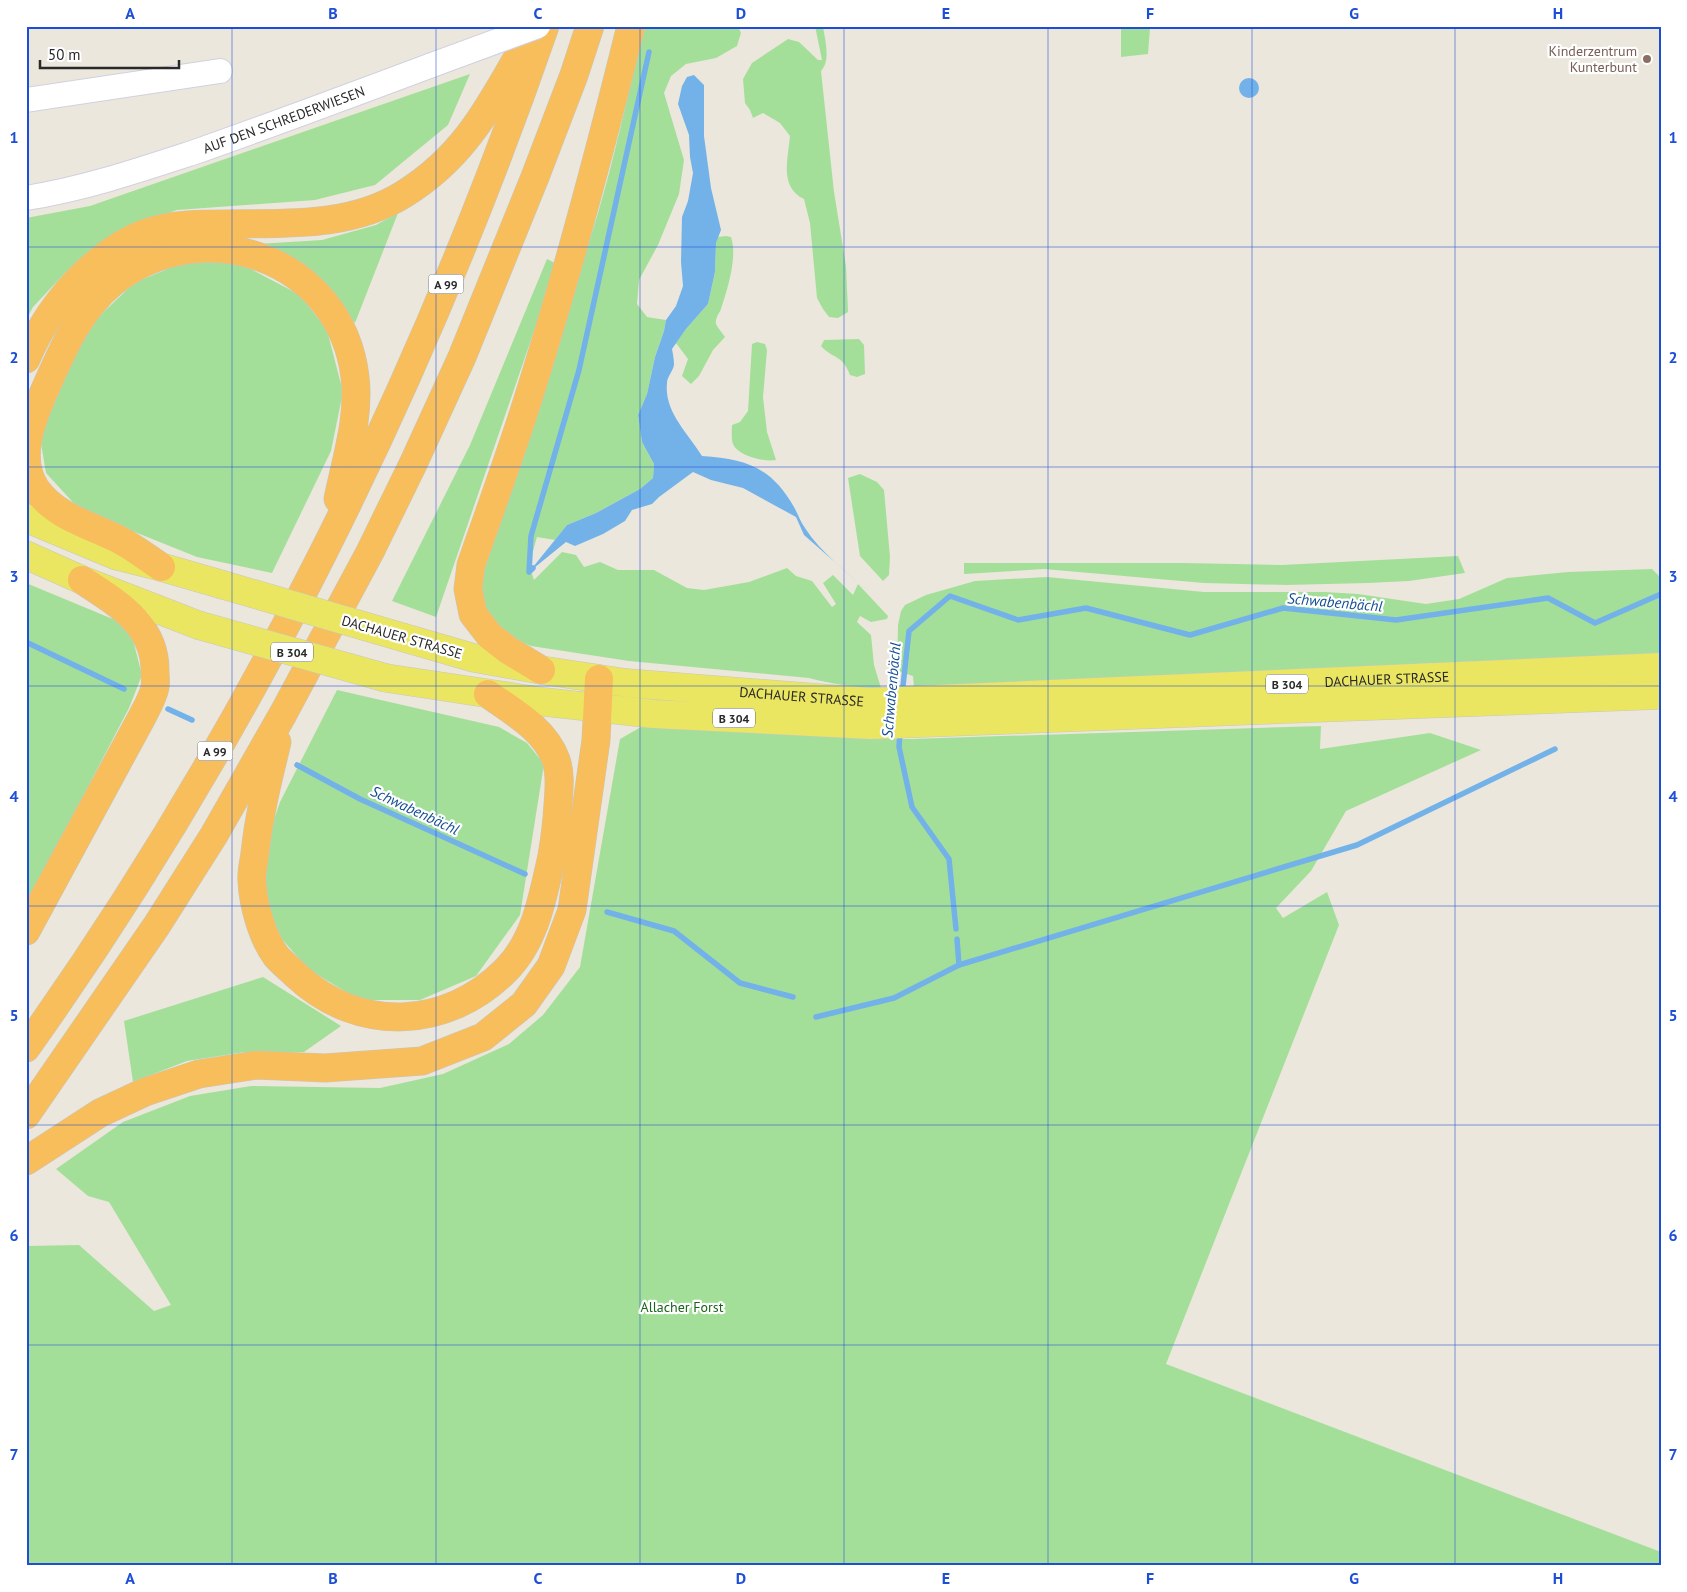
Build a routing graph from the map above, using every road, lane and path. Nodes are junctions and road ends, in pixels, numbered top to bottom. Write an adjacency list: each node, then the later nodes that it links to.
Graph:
1 (537, 26): 7 (street, AUF DEN SCHREDERWIESEN, bridge); 8 (highway)
2 (545, 26): 10 (highway, A 99)
3 (590, 26): 22 (highway)
4 (631, 26): 15 (highway)
5 (220, 71): 6 (street)
6 (26, 100)
7 (26, 198)
8 (26, 359)
9 (26, 518): 12 (main road, DACHAUER STRASSE / B 304)
10 (331, 535): 12 (highway); 24 (highway, A 99)
11 (26, 555): 13 (main road, DACHAUER STRASSE / B 304)
12 (161, 567): 15 (main road, DACHAUER STRASSE / B 304, bridge)
13 (82, 580): 17 (main road, DACHAUER STRASSE / B 304, bridge); 23 (highway)
14 (1661, 667): 20 (main road, DACHAUER STRASSE / B 304)
15 (541, 670): 16 (main road, DACHAUER STRASSE / B 304)
16 (599, 679): 19 (highway); 21 (main road, DACHAUER STRASSE / B 304)
17 (488, 694): 19 (main road, DACHAUER STRASSE / B 304); 22 (highway)
18 (1661, 695): 20 (main road, DACHAUER STRASSE / B 304)
19 (597, 708): 21 (main road, DACHAUER STRASSE / B 304); 26 (highway)
20 (915, 712): 21 (main road, DACHAUER STRASSE / B 304)
21 (870, 713)
22 (283, 714): 25 (highway)
23 (26, 931)
24 (26, 1048)
25 (26, 1115)
26 (26, 1161)

